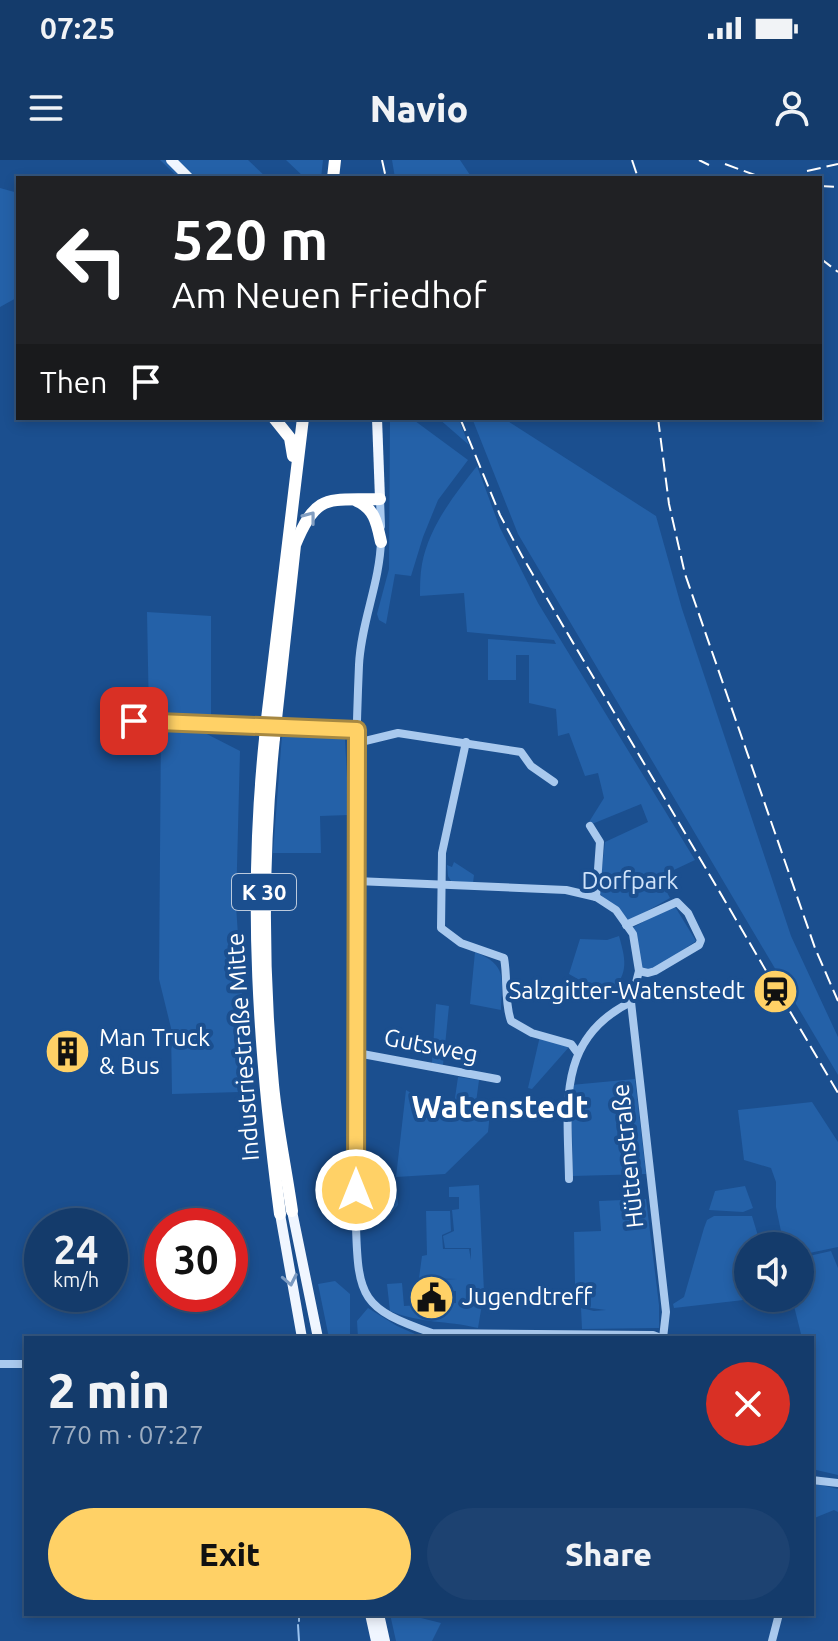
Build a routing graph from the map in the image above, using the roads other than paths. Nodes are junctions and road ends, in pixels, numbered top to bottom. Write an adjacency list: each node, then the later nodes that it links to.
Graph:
1 (171, 160): 2 (main road)
2 (187, 176)
3 (276, 420): 6 (highway)
4 (303, 420): 6 (highway, Industriestraße Mitte / K 30)
5 (377, 420): 7 (main road)
6 (292, 499): 10 (highway, Industriestraße Mitte / K 30)
7 (380, 499): 8 (highway); 9 (street)
8 (354, 500): 9 (highway); 10 (highway, Industriestraße Mitte / K 30, one-way to 8)
9 (381, 542): 12 (street)
10 (271, 719): 26 (highway, Industriestraße Mitte / K 30, bridge)
11 (111, 720): 12 (street)
12 (358, 735): 13 (street); 16 (street)
13 (466, 742): 14 (street); 17 (street)
14 (554, 782)
15 (590, 826): 18 (street)
16 (356, 881): 17 (street); 23 (street)
17 (441, 885): 18 (street); 22 (street)
18 (596, 897): 19 (street, Hüttenstraße)
19 (626, 925): 20 (street, Hüttenstraße); 20 (street)
20 (639, 971): 21 (street, Hüttenstraße)
21 (631, 1002): 22 (street); 32 (street, Hüttenstraße)
22 (577, 1052): 25 (street)
23 (357, 1053): 24 (street, Gutsweg); 29 (street)
24 (497, 1079)
25 (569, 1179)
26 (286, 1213): 27 (main road, Industriestraße Mitte / K 30, one-way to 27); 28 (main road, Industriestraße Mitte / K 30)
27 (302, 1336)
28 (317, 1336)
29 (433, 1336)
30 (612, 1336): 31 (street)
31 (653, 1336)
32 (662, 1336)
33 (0, 1364): 34 (street)
34 (24, 1364)
35 (814, 1477): 36 (street)
36 (837, 1483)
37 (370, 1616): 40 (main road)
38 (379, 1616): 41 (main road)
39 (778, 1616): 42 (street)
40 (376, 1641)
41 (385, 1641)
42 (772, 1641)

